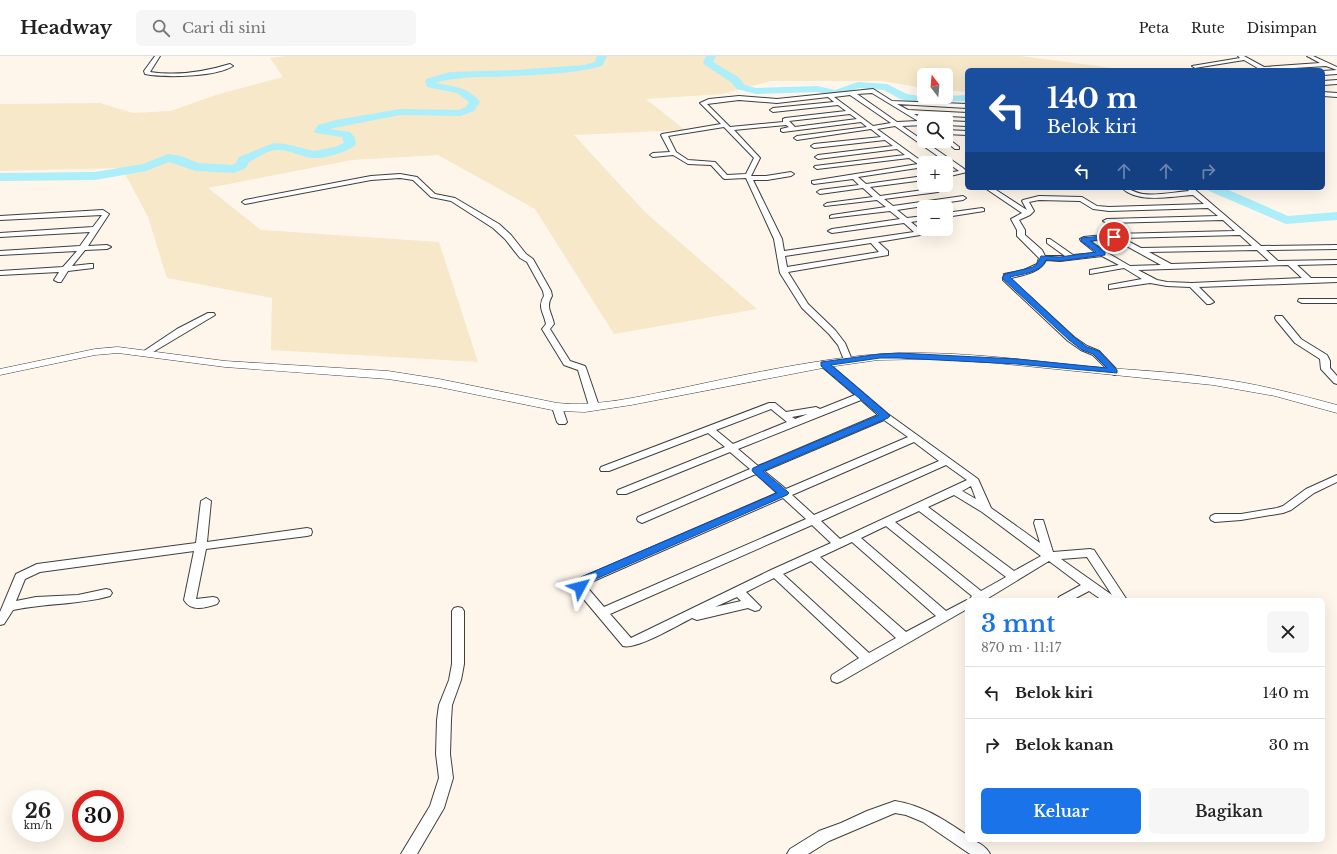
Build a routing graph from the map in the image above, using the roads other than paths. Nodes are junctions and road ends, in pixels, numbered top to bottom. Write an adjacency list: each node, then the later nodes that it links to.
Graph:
1 (158, 56): 5 (street)
2 (1309, 56): 4 (street)
3 (1242, 58): 6 (street); 7 (street)
4 (1326, 64): 8 (street); 9 (street)
5 (230, 66)
6 (1195, 66)
7 (1264, 68)
8 (1278, 68)
9 (1337, 71): 10 (street)
10 (1325, 73)
11 (1337, 82): 12 (street)
12 (1325, 83)
13 (851, 93): 16 (street); 17 (street); 29 (street)
14 (1325, 94): 15 (street)
15 (1337, 94)
16 (828, 95): 18 (street); 31 (street)
17 (892, 102): 19 (street); 22 (street)
18 (839, 103): 20 (street); 21 (street)
19 (965, 106)
20 (773, 110)
21 (851, 112): 25 (street); 27 (street)
22 (908, 112): 23 (street); 24 (street)
23 (965, 115)
24 (917, 118)
25 (862, 120): 32 (street); 33 (street)
26 (917, 122): 29 (street)
27 (787, 123): 31 (street); 32 (street)
28 (953, 123): 30 (street)
29 (898, 124): 33 (street); 46 (street)
30 (965, 124)
31 (727, 127): 43 (street); 55 (street)
32 (793, 128): 34 (street)
33 (873, 129): 37 (street); 38 (street)
34 (783, 130)
35 (953, 132): 36 (street)
36 (965, 133)
37 (797, 138)
38 (886, 138): 40 (street); 41 (street)
39 (953, 145): 42 (street)
40 (814, 146)
41 (898, 147): 45 (street); 47 (street)
42 (957, 148)
43 (674, 153): 44 (street); 55 (street)
44 (653, 155)
45 (910, 156): 48 (street); 51 (street)
46 (943, 156)
47 (818, 157)
48 (917, 160)
49 (953, 163): 53 (street)
50 (917, 166): 56 (street)
51 (817, 167)
52 (791, 174): 55 (street)
53 (965, 174): 54 (street)
54 (953, 175)
55 (748, 177): 96 (street)
56 (854, 177): 58 (street); 59 (street)
57 (917, 179): 59 (street)
58 (814, 182)
59 (865, 186): 64 (street); 68 (street)
60 (991, 190): 76 (street)
61 (1129, 190): 67 (street)
62 (1158, 190): 67 (street)
63 (1192, 190): 66 (street)
64 (820, 192)
65 (924, 192): 68 (street)
66 (1196, 193): 67 (street); 72 (street)
67 (1166, 195)
68 (880, 198): 71 (street); 73 (street)
69 (963, 198): 73 (street)
70 (245, 202): 128 (street)
71 (827, 205)
72 (1209, 206): 76 (street); 79 (street)
73 (893, 208): 77 (street); 81 (street)
74 (982, 210): 75 (street)
75 (953, 214)
76 (1028, 214): 99 (street)
77 (832, 217)
78 (0, 218): 83 (street)
79 (1225, 218): 82 (street); 85 (street)
80 (917, 219): 81 (street)
81 (907, 221): 84 (street); 88 (street)
82 (1107, 221)
83 (96, 229): 86 (street); 92 (street)
84 (832, 231)
85 (1242, 233): 87 (street); 93 (street)
86 (0, 235)
87 (1113, 236): 94 (street); 97 (street)
88 (872, 240): 96 (street); 107 (street)
89 (1050, 241): 98 (street)
90 (107, 247): 92 (street)
91 (1337, 247): 93 (street)
92 (82, 248): 95 (street); 106 (street)
93 (1260, 248): 94 (street); 101 (street)
94 (1140, 250): 104 (street)
95 (0, 253)
96 (781, 254): 107 (street)
97 (1102, 254): 98 (street); 105 (street)
98 (1071, 257): 99 (street)
99 (1043, 258): 125 (street)
100 (1337, 262): 102 (street)
101 (1276, 263): 102 (street); 104 (street)
102 (1290, 263): 112 (street)
103 (90, 266): 106 (street)
104 (1169, 266): 105 (street)
105 (1127, 267): 108 (street); 111 (street)
106 (65, 269): 109 (street); 110 (street)
107 (784, 270): 122 (street)
108 (1093, 272)
109 (0, 273)
110 (58, 280)
111 (1151, 280): 114 (street); 115 (street)
112 (1309, 280): 113 (street); 114 (street)
113 (1337, 280)
114 (1192, 285): 118 (street)
115 (1112, 287)
116 (1302, 301): 117 (street)
117 (1337, 301)
118 (1210, 302)
119 (211, 315): 121 (street)
120 (1279, 318): 126 (street)
121 (145, 353): 124 (street); 130 (street)
122 (848, 360): 123 (street); 125 (street)
123 (824, 364): 127 (street); 128 (street)
124 (0, 372)
125 (1114, 372): 131 (street)
126 (1337, 381)
127 (862, 396): 129 (street); 133 (street)
128 (594, 406): 130 (street)
129 (837, 406): 132 (street); 135 (street)
130 (557, 407): 134 (street)
131 (1336, 408)
132 (784, 416): 135 (street); 136 (street)
133 (885, 416): 137 (street); 141 (street)
134 (562, 422)
135 (794, 423): 138 (street)
136 (709, 429): 138 (street); 140 (street)
137 (914, 438): 139 (street); 146 (street)
138 (731, 449): 141 (street); 145 (street)
139 (947, 461): 143 (street); 152 (street)
140 (605, 469)
141 (756, 470): 146 (street); 150 (street)
142 (1337, 478): 151 (street)
143 (974, 481): 144 (street); 149 (street)
144 (954, 490): 148 (street); 149 (street)
145 (622, 492)
146 (784, 493): 152 (street); 174 (street)
147 (206, 501): 158 (street)
148 (920, 506): 153 (street); 162 (street)
149 (986, 510): 160 (street)
150 (642, 518)
151 (1215, 518)
152 (812, 520): 157 (street); 174 (street)
153 (887, 521): 156 (street); 166 (street)
154 (1039, 523): 160 (street)
155 (307, 532): 158 (street)
156 (853, 537): 157 (street); 175 (street)
157 (839, 544): 159 (street)
158 (201, 545): 170 (street); 172 (street)
159 (812, 556): 161 (street); 178 (street)
160 (1049, 556): 162 (street); 163 (street); 169 (street)
161 (774, 573): 164 (street); 179 (street)
162 (1014, 577): 166 (street)
163 (1090, 585): 167 (street); 168 (street)
164 (738, 591): 177 (street); 177 (street)
165 (106, 593): 172 (street)
166 (978, 598)
167 (1067, 598)
168 (1107, 598)
169 (1120, 598)
170 (213, 601)
171 (965, 605): 175 (street)
172 (8, 607): 176 (street)
173 (458, 611): 181 (street)
174 (602, 613): 177 (street)
175 (945, 617): 178 (street)
176 (0, 620)
177 (680, 620)
178 (906, 639): 179 (street)
179 (868, 659): 180 (street)
180 (837, 678)
181 (409, 854)
182 (795, 854): 183 (street)
183 (982, 854)

